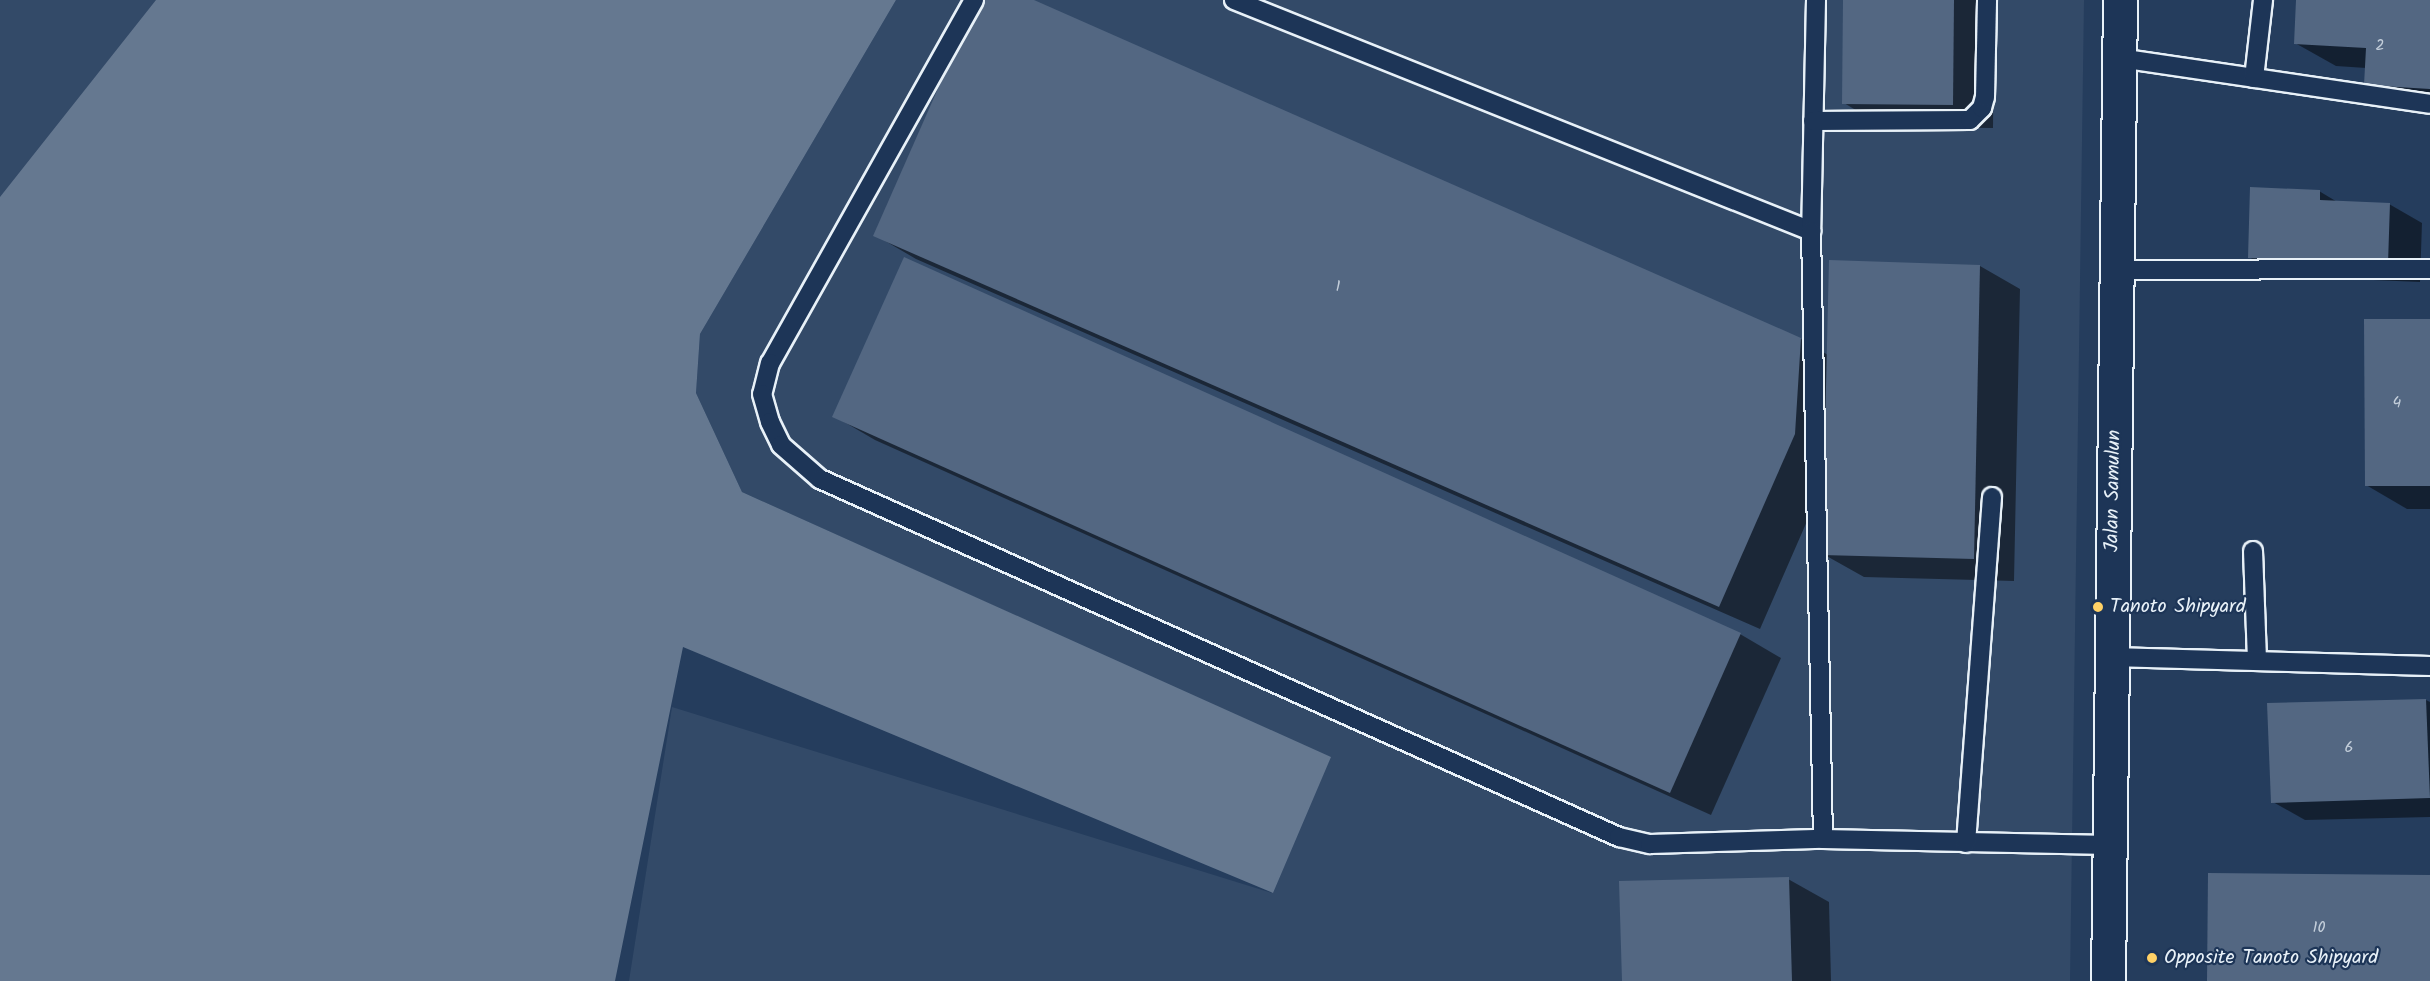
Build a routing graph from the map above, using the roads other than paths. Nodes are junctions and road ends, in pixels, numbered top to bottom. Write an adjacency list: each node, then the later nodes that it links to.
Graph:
1 (974, 0): 19 (lane)
2 (1234, 0): 11 (lane)
3 (1816, 0): 10 (lane)
4 (1987, 0): 10 (lane)
5 (2120, 0): 7 (street, Jalan Samulun)
6 (2263, 0): 8 (lane)
7 (2119, 58): 8 (lane); 13 (street, Jalan Samulun)
8 (2254, 78): 9 (lane)
9 (2430, 104)
10 (1813, 121): 11 (lane)
11 (1811, 231): 19 (lane)
12 (2430, 269): 13 (lane)
13 (2117, 270): 16 (street, Jalan Samulun)
14 (1992, 497): 20 (lane)
15 (2253, 551): 17 (lane)
16 (2112, 657): 17 (lane); 21 (street, Jalan Samulun)
17 (2257, 661): 18 (lane)
18 (2430, 666)
19 (1823, 839): 20 (lane)
20 (1966, 843): 21 (lane)
21 (2109, 845): 22 (street, Jalan Samulun)
22 (2108, 981)

